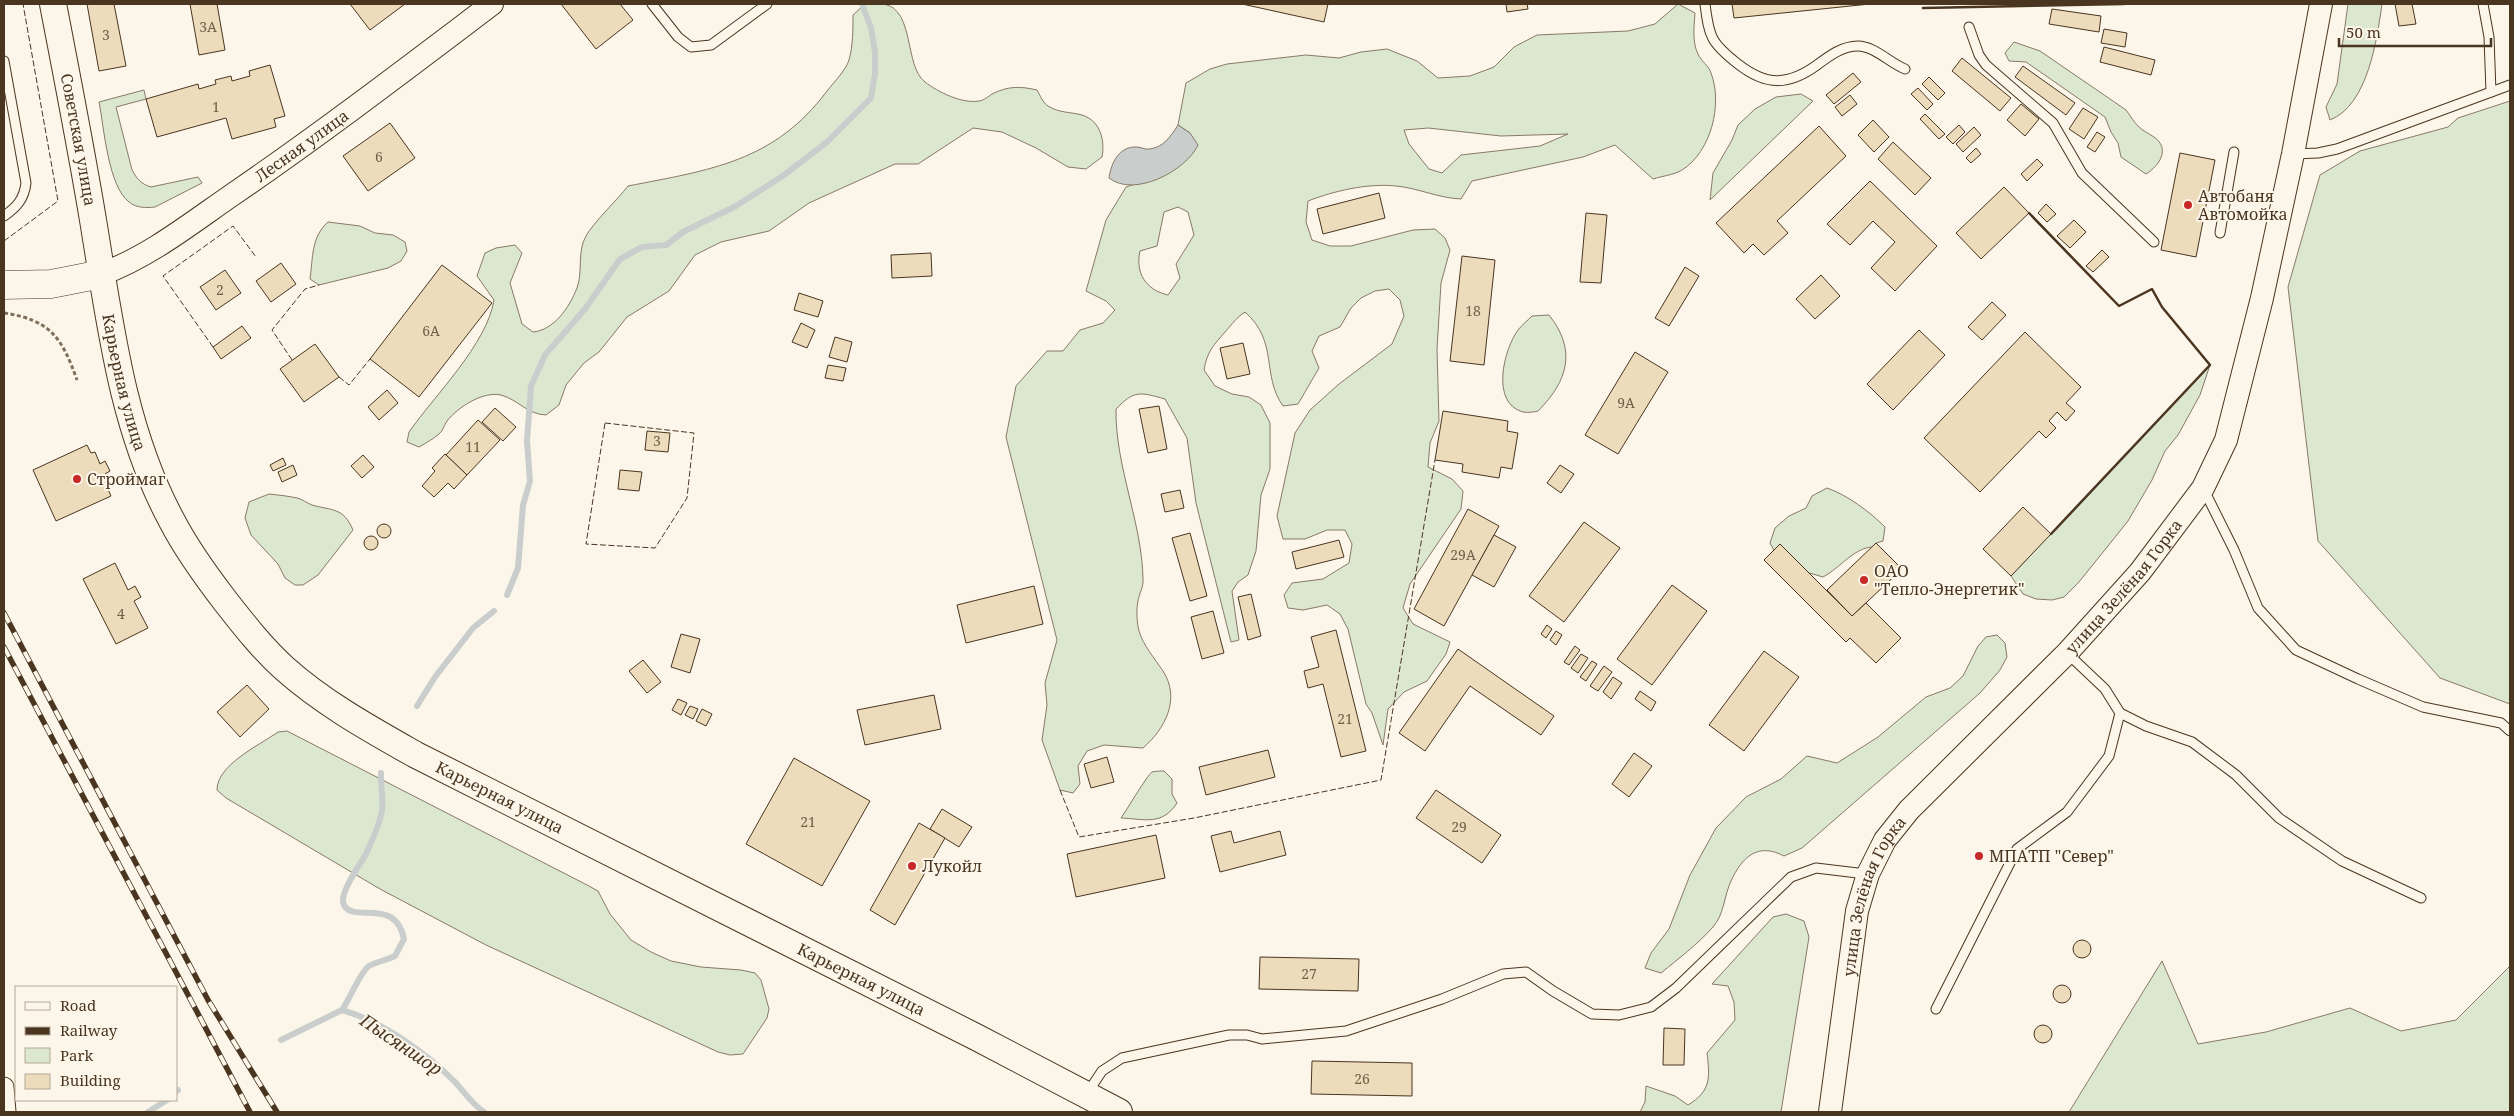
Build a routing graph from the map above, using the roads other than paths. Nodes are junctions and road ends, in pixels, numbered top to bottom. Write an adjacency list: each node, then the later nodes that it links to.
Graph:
1 (53, 4): 18 (main road, Советская улица)
2 (492, 4): 18 (street, Лесная улица)
3 (652, 4): 4 (lane)
4 (767, 4)
5 (1704, 4): 10 (lane)
6 (2322, 4): 14 (street, улица Зелёная Горка)
7 (2483, 4): 12 (lane)
8 (1969, 27): 17 (lane)
9 (4, 61): 15 (lane)
10 (1905, 69)
11 (2510, 85): 12 (lane)
12 (2491, 92): 14 (lane)
13 (2234, 152): 16 (lane)
14 (2293, 154): 20 (street, улица Зелёная Горка)
15 (4, 216)
16 (2220, 233)
17 (2154, 242)
18 (102, 274): 19 (main road); 28 (main road, Карьерная улица)
19 (4, 285)
20 (2203, 488): 21 (street, улица Зелёная Горка); 23 (lane)
21 (2067, 653): 22 (lane); 24 (street, улица Зелёная Горка)
22 (2120, 713): 25 (lane); 26 (lane)
23 (2510, 731)
24 (1868, 874): 28 (lane); 31 (street, улица Зелёная Горка)
25 (2421, 898)
26 (1936, 1009)
27 (4, 1087): 29 (street)
28 (1086, 1094): 30 (main road, Карьерная улица)
29 (6, 1109)
30 (1120, 1112)
31 (1830, 1112)

